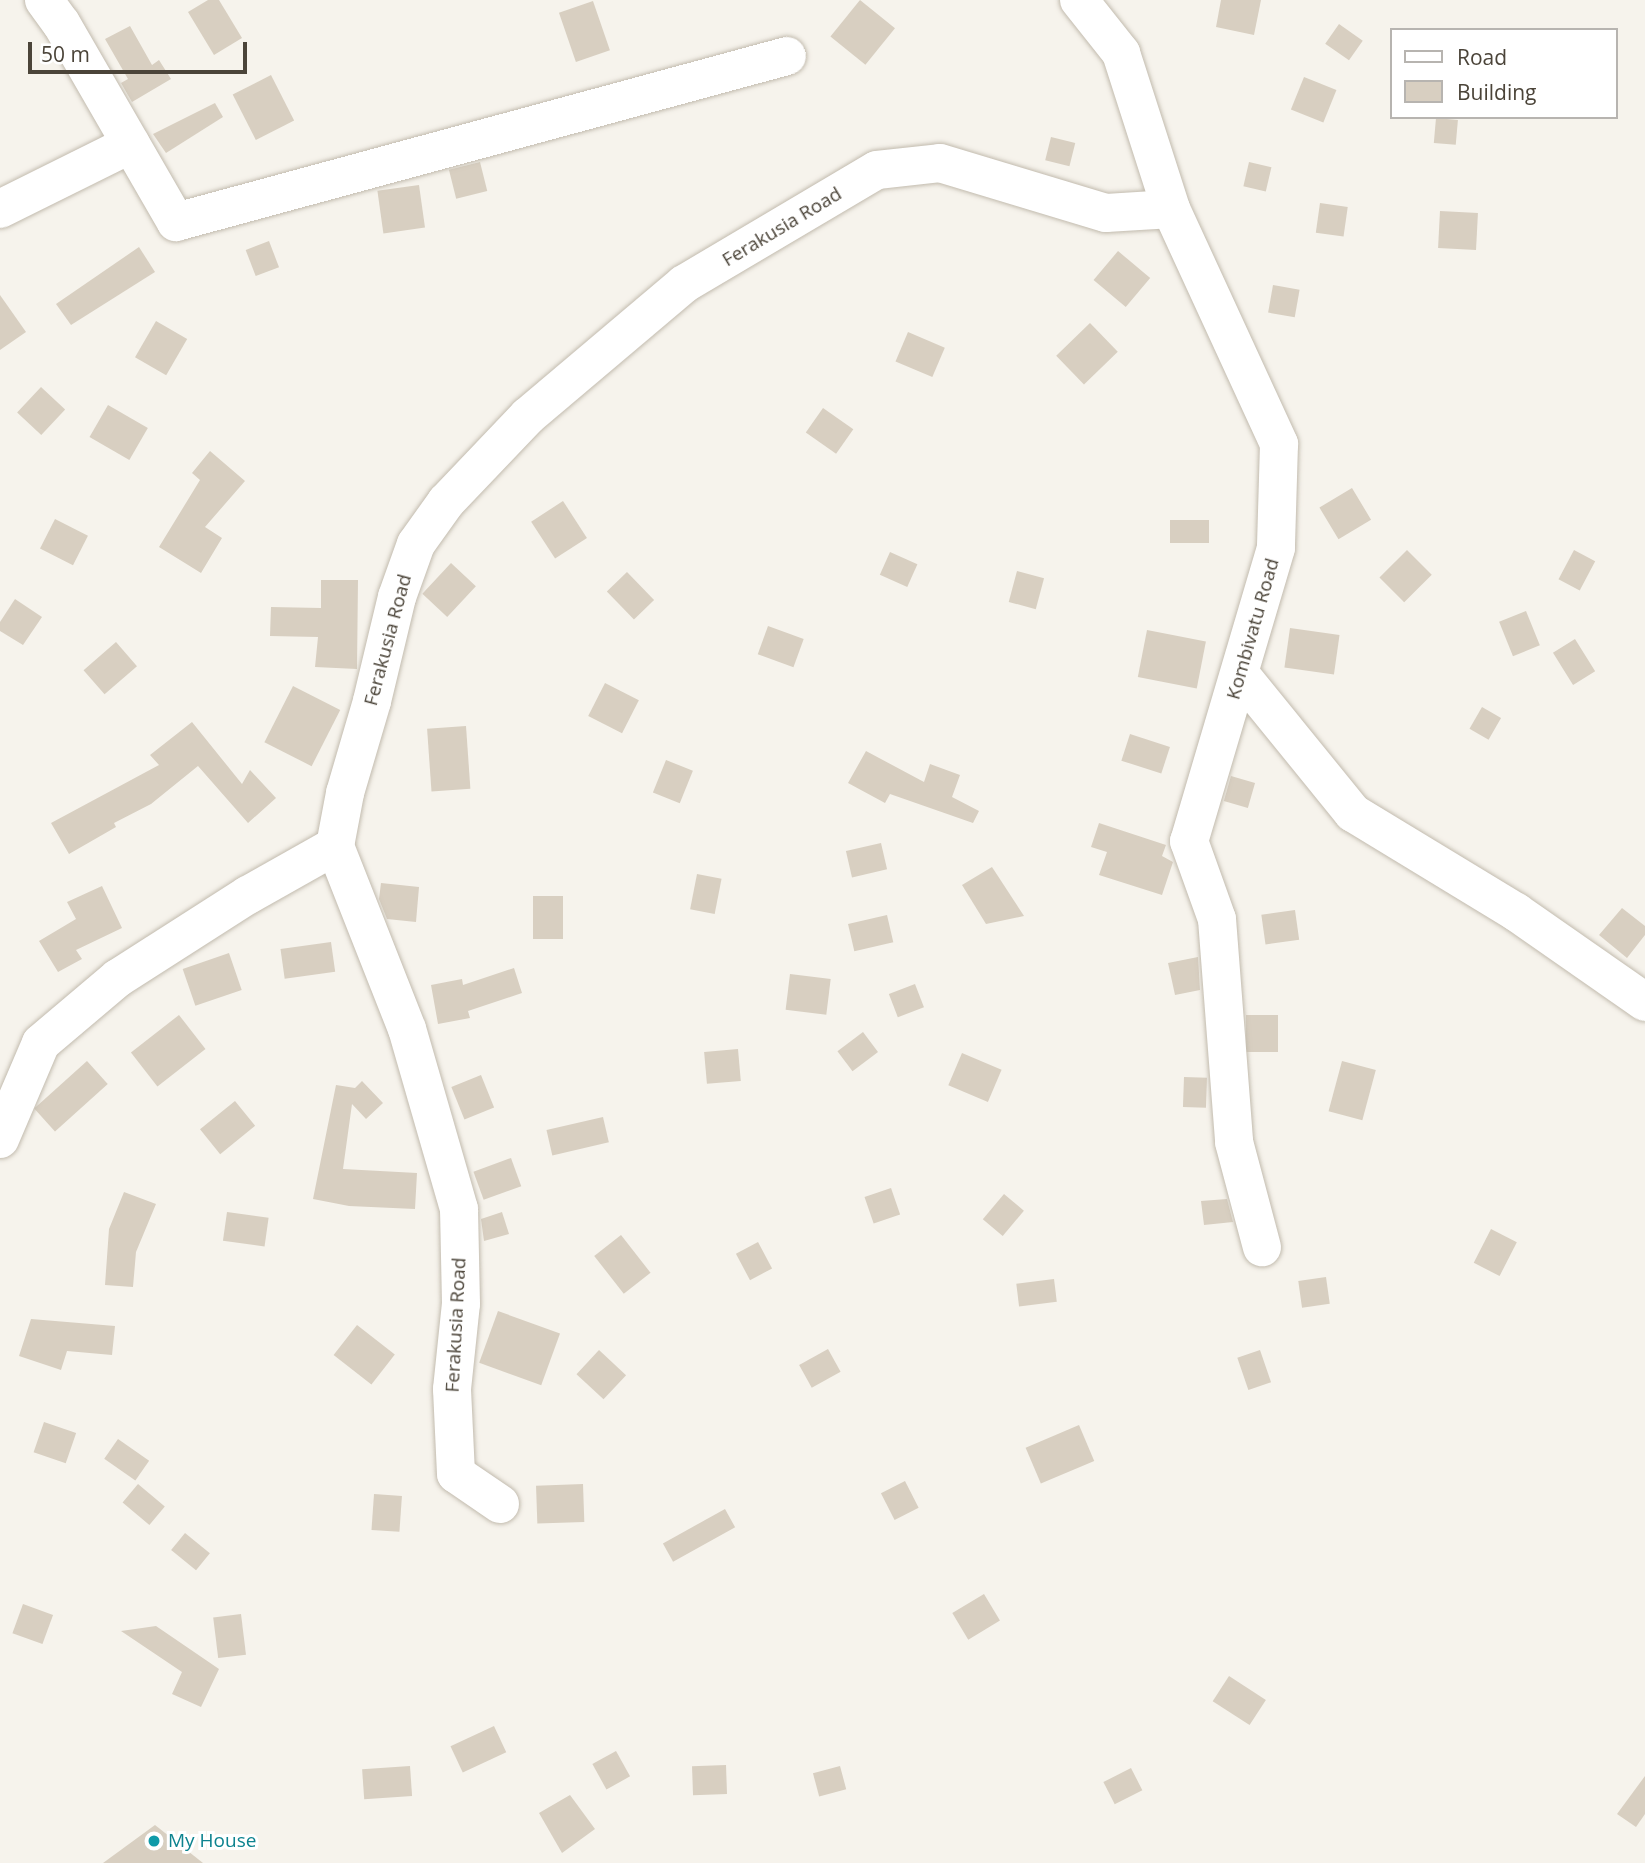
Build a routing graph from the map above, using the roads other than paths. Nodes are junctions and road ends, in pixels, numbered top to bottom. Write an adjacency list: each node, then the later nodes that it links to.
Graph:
1 (44, 0): 4 (street)
2 (1079, 0): 6 (street, Kombivatu Road)
3 (787, 56): 4 (street)
4 (131, 144): 5 (street)
5 (0, 209)
6 (1171, 209): 7 (street, Kombivatu Road); 8 (street, Ferakusia Road)
7 (1240, 674): 9 (street); 11 (street, Kombivatu Road)
8 (335, 846): 10 (street); 12 (street, Ferakusia Road)
9 (1645, 1002)
10 (0, 1139)
11 (1262, 1247)
12 (500, 1504)

